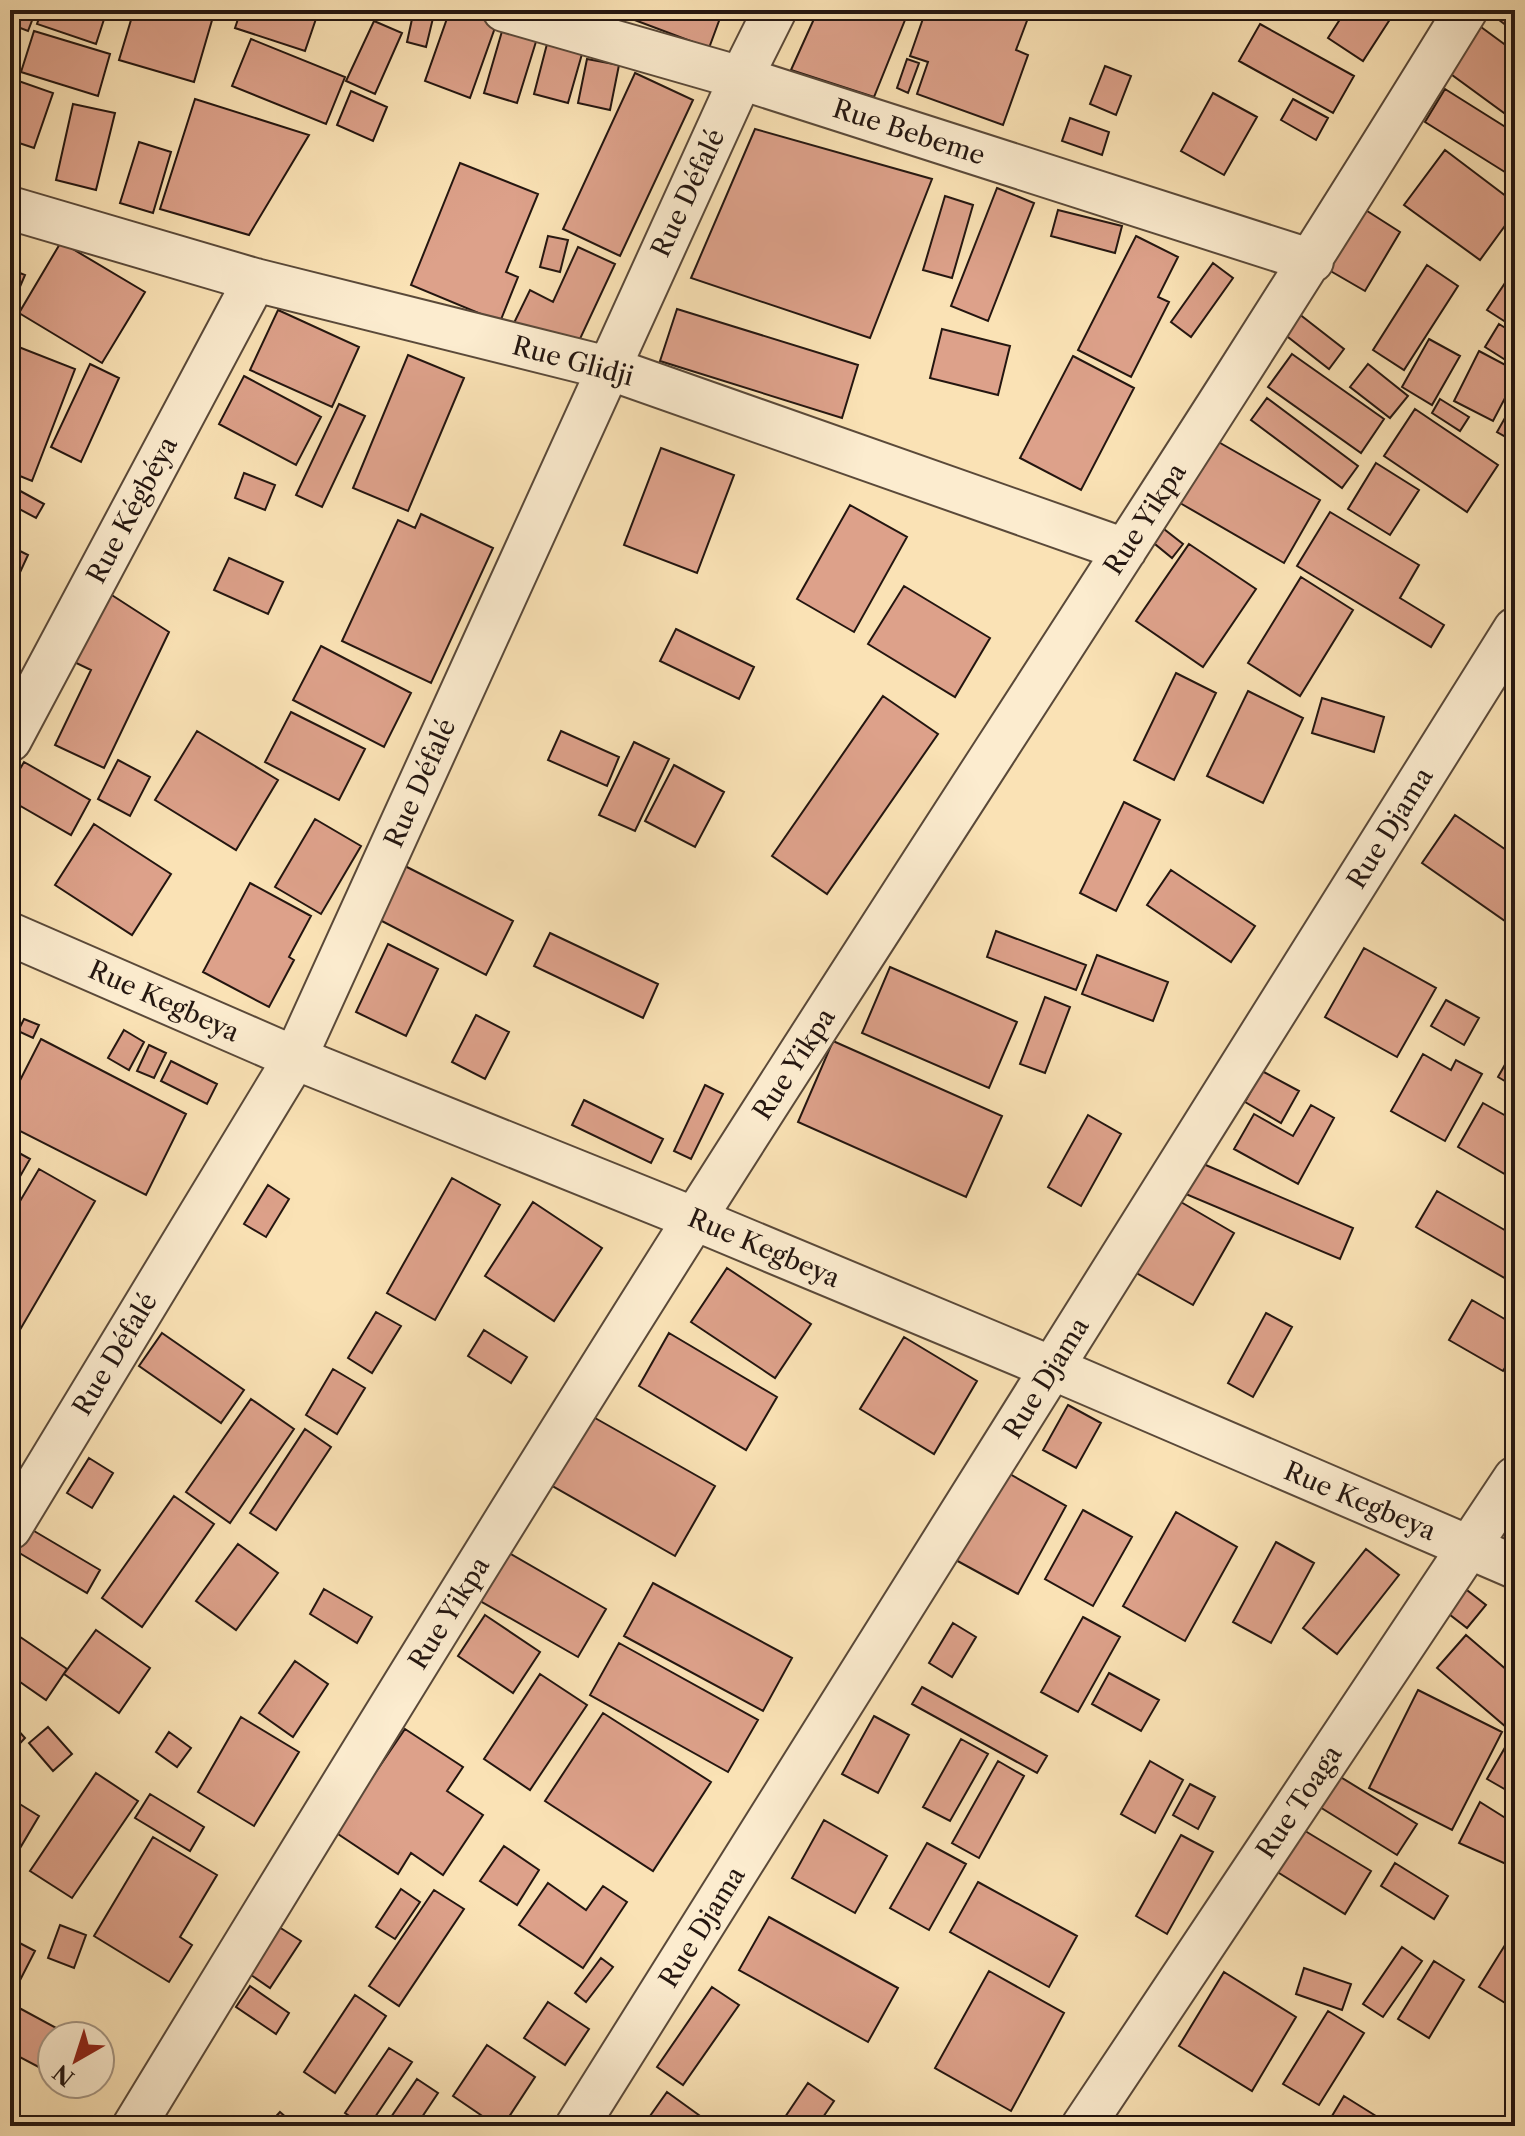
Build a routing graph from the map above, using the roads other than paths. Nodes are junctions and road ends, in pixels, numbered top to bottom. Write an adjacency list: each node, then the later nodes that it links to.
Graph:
1 (504, 10): 4 (street, Rue Bebeme)
2 (775, 10): 4 (street, Rue Défalé)
3 (1466, 10): 6 (street, Rue Yikpa)
4 (741, 78): 6 (street, Rue Bebeme); 8 (street, Rue Défalé)
5 (10, 208): 7 (street, Rue Glidji)
6 (1312, 261): 9 (street, Rue Yikpa)
7 (255, 280): 8 (street, Rue Glidji); 11 (street, Rue Kégbéya)
8 (608, 368): 9 (street, Rue Glidji); 13 (street, Rue Défalé)
9 (1125, 550): 14 (street, Rue Yikpa)
10 (1515, 629): 15 (street, Rue Djama)
11 (10, 740)
12 (10, 934): 13 (street, Rue Kegbeya)
13 (295, 1058): 14 (street, Rue Kegbeya); 17 (street, Rue Défalé)
14 (695, 1219): 15 (street, Rue Kegbeya); 20 (street, Rue Yikpa)
15 (1052, 1368): 18 (street, Rue Kegbeya); 21 (street, Rue Djama)
16 (1515, 1478): 18 (street, Rue Toaga)
17 (10, 1528)
18 (1469, 1548): 19 (street, Rue Kegbeya); 22 (street, Rue Toaga)
19 (1515, 1567)
20 (134, 2126)
21 (577, 2126)
22 (1083, 2126)

